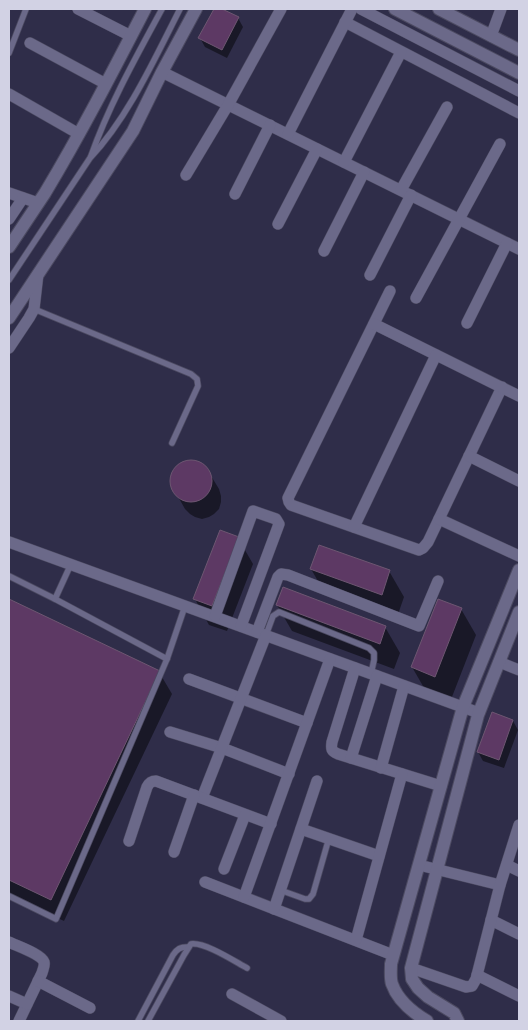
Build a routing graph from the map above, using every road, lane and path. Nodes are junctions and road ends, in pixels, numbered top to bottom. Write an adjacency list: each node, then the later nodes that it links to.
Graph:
1 (26, 9): 19 (lane)
2 (78, 9): 14 (street)
3 (144, 9): 14 (street)
4 (162, 9): 33 (lane)
5 (180, 9): 33 (lane)
6 (196, 9): 20 (street)
7 (281, 9): 25 (street)
8 (352, 9): 13 (street)
9 (361, 9): 23 (street)
10 (395, 9): 21 (street)
11 (501, 9): 15 (street)
12 (443, 10): 15 (street)
13 (345, 22): 18 (street); 30 (street)
14 (131, 36): 22 (street)
15 (491, 36): 17 (street)
16 (30, 43): 22 (street)
17 (519, 50)
18 (401, 52): 27 (street); 34 (street)
19 (9, 53)
20 (162, 72): 25 (street); 49 (street)
21 (519, 72)
22 (106, 84): 29 (street)
23 (519, 91)
24 (9, 94): 29 (street)
25 (228, 105): 28 (street); 36 (street)
26 (447, 107): 38 (street)
27 (519, 113)
28 (270, 125): 30 (street); 39 (street)
29 (79, 134): 41 (street)
30 (288, 134): 32 (street)
31 (500, 144): 43 (street)
32 (317, 148): 34 (street); 44 (street)
33 (90, 158): 51 (lane)
34 (344, 162): 35 (street)
35 (364, 172): 38 (street); 48 (street)
36 (186, 175)
37 (9, 193): 40 (street)
38 (406, 193): 43 (street); 50 (street)
39 (235, 194)
40 (22, 198): 41 (street); 42 (street)
41 (38, 203): 46 (street)
42 (9, 219)
43 (459, 219): 45 (street); 53 (street)
44 (278, 224)
45 (506, 242): 47 (street); 56 (street)
46 (9, 247)
47 (519, 249)
48 (324, 250)
49 (38, 274): 54 (street); 55 (street)
50 (370, 275)
51 (9, 280)
52 (390, 291): 57 (street)
53 (416, 298)
54 (34, 309): 58 (street); 62 (lane)
55 (9, 318)
56 (466, 323)
57 (374, 324): 59 (street); 66 (street)
58 (9, 348)
59 (436, 354): 60 (street); 66 (street)
60 (502, 387): 61 (street); 63 (street)
61 (519, 396)
62 (172, 443)
63 (469, 456): 64 (street); 65 (street)
64 (519, 481)
65 (439, 519): 66 (street); 68 (street)
66 (354, 527)
67 (9, 542): 69 (street)
68 (519, 556)
69 (71, 564): 73 (lane); 74 (street)
70 (519, 570): 88 (street)
71 (9, 576): 73 (lane)
72 (438, 581): 78 (street)
73 (55, 599): 79 (lane)
74 (186, 606): 76 (street); 79 (lane)
75 (519, 612): 81 (street)
76 (214, 616): 77 (street); 77 (street)
77 (241, 626): 78 (street)
78 (261, 634): 80 (street); 84 (lane); 87 (street)
79 (167, 659): 116 (lane)
80 (330, 659): 82 (street); 90 (street)
81 (499, 662): 83 (street); 89 (street)
82 (355, 668): 84 (street); 93 (street)
83 (519, 670)
84 (374, 675): 86 (street); 93 (street)
85 (189, 680): 87 (street)
86 (404, 686): 88 (street); 94 (street)
87 (241, 698): 90 (street); 92 (street)
88 (463, 707): 89 (street); 98 (street)
89 (479, 713): 111 (street)
90 (307, 723): 95 (street)
91 (170, 732): 92 (street)
92 (222, 748): 95 (street); 99 (street)
93 (351, 758): 94 (street)
94 (381, 768): 96 (street)
95 (289, 774): 101 (street)
96 (402, 774): 98 (street); 107 (street)
97 (317, 781): 103 (street)
98 (441, 786): 108 (street)
99 (198, 797): 100 (street); 105 (street); 106 (street)
100 (245, 815): 101 (street); 110 (street)
101 (270, 824): 117 (street)
102 (519, 825): 109 (street)
103 (301, 829): 104 (street); 115 (street)
104 (329, 838): 107 (street); 115 (lane)
105 (129, 841)
106 (174, 852)
107 (379, 856): 121 (street)
108 (419, 865): 111 (street); 124 (street)
109 (507, 865): 112 (street); 114 (street)
110 (224, 869)
111 (438, 869): 114 (street); 126 (street)
112 (519, 871)
113 (205, 882): 117 (street)
114 (500, 886): 119 (street)
115 (280, 890): 118 (street)
116 (9, 896)
117 (244, 897): 118 (street)
118 (274, 909): 121 (street)
119 (491, 920): 120 (street); 127 (street)
120 (519, 934)
121 (356, 940): 124 (street)
122 (9, 942): 128 (street)
123 (188, 947): 125 (lane); 135 (lane); 136 (lane)
124 (393, 955): 138 (street)
125 (247, 968)
126 (411, 968): 127 (street); 139 (street)
127 (477, 975): 131 (street)
128 (38, 981): 132 (street); 133 (street)
129 (232, 994): 137 (street)
130 (9, 996): 132 (street)
131 (519, 996)
132 (27, 1004): 134 (street)
133 (90, 1008)
134 (18, 1021)
135 (138, 1021)
136 (148, 1021)
137 (281, 1021)
138 (427, 1021)
139 (458, 1021)

